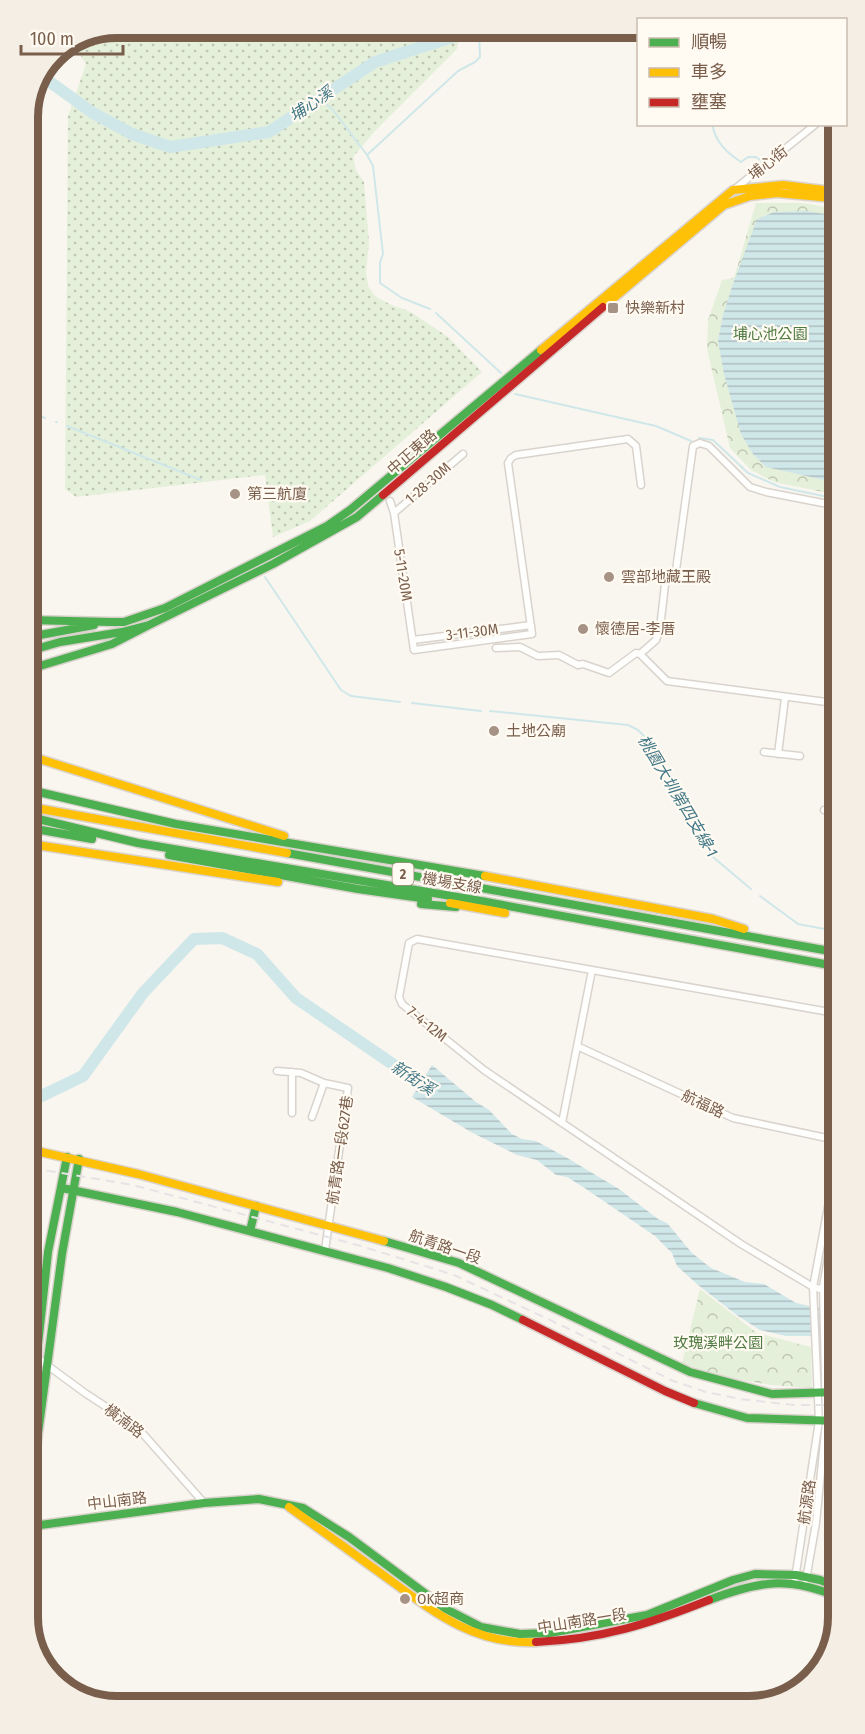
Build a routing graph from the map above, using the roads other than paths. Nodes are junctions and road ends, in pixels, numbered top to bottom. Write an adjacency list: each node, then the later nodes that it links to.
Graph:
1 (813, 126): 2 (street, 埔心街)
2 (733, 190): 3 (main road); 5 (street, 埔心街); 12 (main road, 中正東路)
3 (828, 190)
4 (828, 197): 5 (main road, 中正東路)
5 (724, 206): 13 (main road, 中正東路)
6 (463, 454): 10 (street, 1-28-30M)
7 (642, 485): 14 (street)
8 (390, 501): 10 (street, 5-11-20M)
9 (828, 504): 20 (street)
10 (394, 513): 16 (street, 5-11-20M)
11 (38, 620): 12 (main road)
12 (111, 622): 15 (main road, 中正東路)
13 (149, 625): 17 (main road, 中正東路); 21 (main road)
14 (531, 625): 16 (street, 3-11-30M); 19 (street, 3-11-30M)
15 (38, 635)
16 (413, 640): 19 (street, 5-11-20M)
17 (38, 648)
18 (496, 648): 20 (street)
19 (414, 650)
20 (640, 654): 22 (street)
21 (38, 667)
22 (785, 698): 23 (street); 25 (street)
23 (828, 702)
24 (764, 752): 25 (street)
25 (778, 754): 26 (street)
26 (800, 756)
27 (38, 758): 37 (main road)
28 (38, 786): 30 (main road)
29 (38, 792): 30 (main road)
30 (104, 807): 37 (main road)
31 (38, 808): 40 (main road, 機場支線 / 2)
32 (824, 810): 33 (street)
33 (828, 811)
34 (38, 819): 39 (main road, 機場支線 / 2)
35 (38, 829): 38 (main road)
36 (38, 846): 38 (main road)
37 (307, 846): 40 (main road)
38 (483, 909): 39 (main road)
39 (560, 916): 42 (main road, 機場支線 / 2)
40 (776, 940): 41 (main road, 機場支線 / 2)
41 (828, 951)
42 (828, 965)
43 (592, 970): 44 (street, 7-4-12M); 45 (street); 51 (street, 7-4-12M)
44 (828, 1012)
45 (577, 1046): 51 (street); 52 (street, 航福路)
46 (277, 1071): 47 (street, 航青路一段627巷)
47 (292, 1072): 48 (street, 航青路一段627巷); 49 (street)
48 (324, 1083): 50 (street); 60 (street, 航青路一段627巷)
49 (292, 1113)
50 (312, 1117)
51 (562, 1123): 64 (street, 7-4-12M)
52 (828, 1138)
53 (37, 1151): 54 (main road, 航青路一段)
54 (67, 1157): 55 (main road, 航青路一段); 56 (main road)
55 (79, 1159): 57 (main road); 58 (main road, 航青路一段)
56 (62, 1188): 57 (main road); 67 (main road)
57 (73, 1190): 61 (main road); 69 (main road)
58 (256, 1206): 60 (main road, 航青路一段); 61 (main road)
59 (828, 1207): 64 (street)
60 (329, 1226): 62 (street, 航青路一段627巷); 70 (main road, 航青路一段)
61 (249, 1231): 62 (main road)
62 (325, 1250): 72 (main road)
63 (828, 1265): 65 (street)
64 (813, 1287): 65 (street, 7-4-12M); 70 (street, 航源路)
65 (824, 1290): 66 (street, 7-4-12M); 70 (street, 航源路)
66 (828, 1291)
67 (37, 1339)
68 (37, 1358): 69 (street, 橫湳路)
69 (46, 1365): 74 (main road); 75 (street, 橫湳路)
70 (821, 1393): 71 (main road, 航青路一段); 72 (street, 航源路)
71 (828, 1393)
72 (823, 1421): 73 (main road); 77 (street, 航源路); 78 (street, 航源路)
73 (828, 1421)
74 (37, 1437)
75 (204, 1503): 76 (main road, 中山南路); 77 (main road, 中山南路一段)
76 (37, 1525)
77 (795, 1579): 78 (main road, 中山南路一段)
78 (806, 1582): 79 (main road, 中山南路一段); 80 (main road, 中山南路一段)
79 (828, 1585)
80 (828, 1592)

